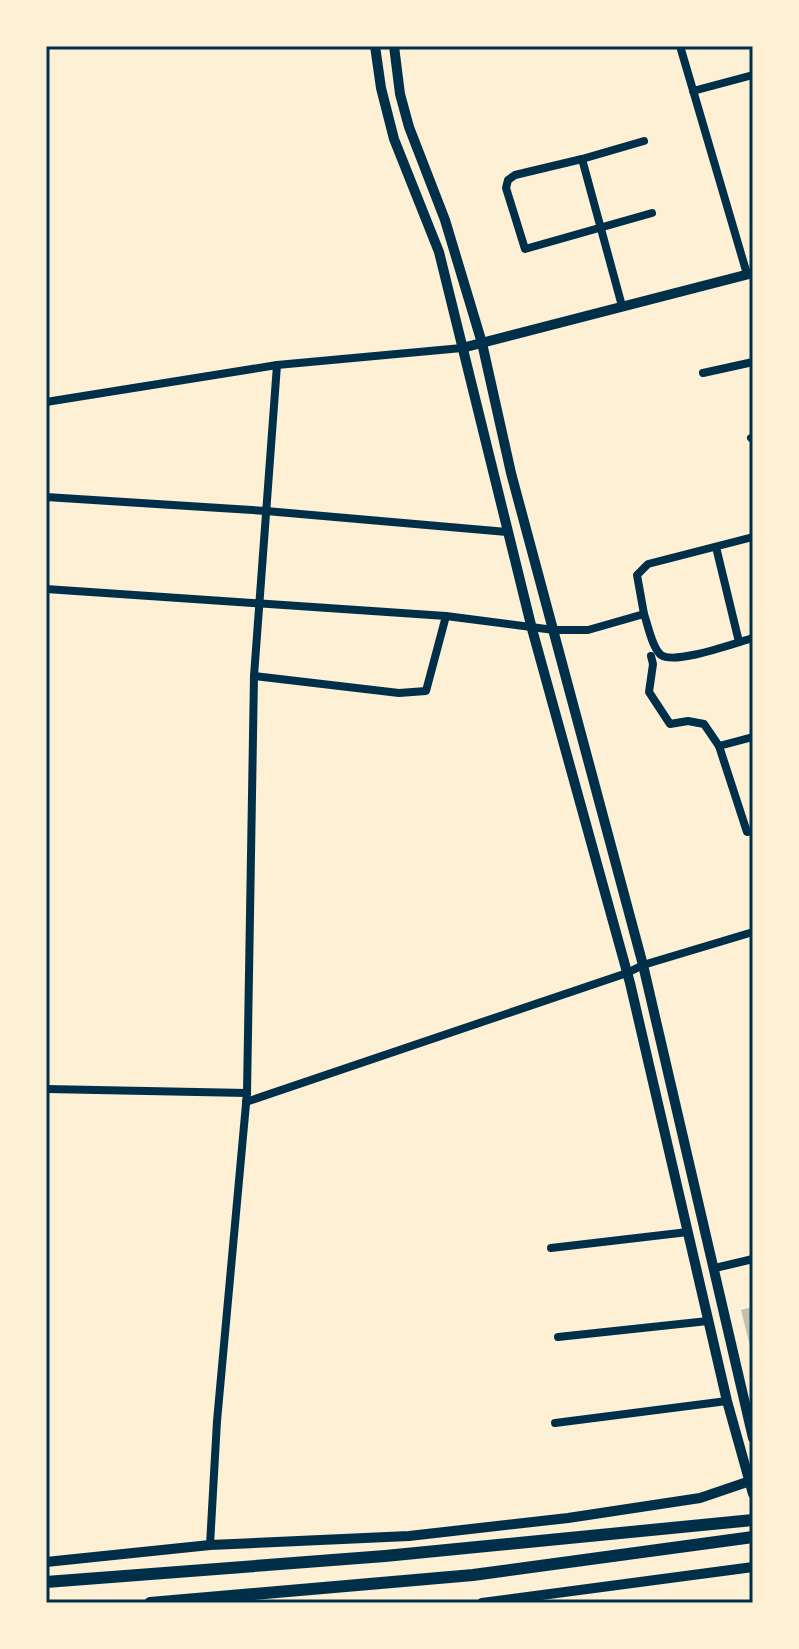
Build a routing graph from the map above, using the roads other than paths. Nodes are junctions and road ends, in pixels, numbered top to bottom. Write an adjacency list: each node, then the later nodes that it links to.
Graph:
1 (375, 46): 13 (street)
2 (394, 46): 12 (street)
3 (680, 46): 5 (street)
4 (753, 75): 5 (street)
5 (693, 91): 10 (street)
6 (644, 141): 7 (street)
7 (582, 159): 9 (street); 9 (street)
8 (652, 213): 9 (street)
9 (601, 228): 11 (street)
10 (750, 273): 11 (street)
11 (622, 306): 12 (street)
12 (482, 343): 13 (street); 28 (street)
13 (462, 348): 15 (street); 20 (street)
14 (753, 362): 16 (street)
15 (277, 365): 17 (street); 19 (street)
16 (703, 373)
17 (46, 402)
18 (46, 497): 19 (street)
19 (266, 511): 20 (street); 24 (street)
20 (507, 532): 27 (street)
21 (753, 537): 22 (street)
22 (716, 547): 25 (street); 30 (street)
23 (46, 589): 24 (street)
24 (259, 603): 26 (street); 32 (street)
25 (644, 614): 28 (street); 30 (street)
26 (446, 616): 27 (street); 32 (street)
27 (532, 629): 28 (street); 38 (street)
28 (554, 630): 37 (street)
29 (753, 638): 30 (street)
30 (739, 642)
31 (651, 656): 34 (street)
32 (254, 676): 40 (street)
33 (753, 737): 34 (street)
34 (719, 746): 35 (street)
35 (753, 831)
36 (753, 932): 37 (street)
37 (643, 965): 38 (street); 44 (street)
38 (627, 973): 40 (street); 41 (street)
39 (46, 1089): 40 (street)
40 (247, 1097): 55 (street)
41 (688, 1232): 42 (street); 45 (street)
42 (551, 1248)
43 (753, 1259): 44 (street)
44 (715, 1268): 47 (street)
45 (708, 1321): 46 (street); 48 (street)
46 (558, 1337)
47 (749, 1396): 50 (street)
48 (727, 1401): 49 (street); 51 (street)
49 (555, 1423)
50 (753, 1438)
51 (751, 1480): 52 (street); 55 (street)
52 (753, 1494)
53 (753, 1521): 54 (street); 58 (highway)
54 (753, 1536): 59 (highway)
55 (210, 1545): 56 (street)
56 (46, 1562)
57 (753, 1567): 60 (street)
58 (46, 1582)
59 (150, 1603)
60 (482, 1603)

